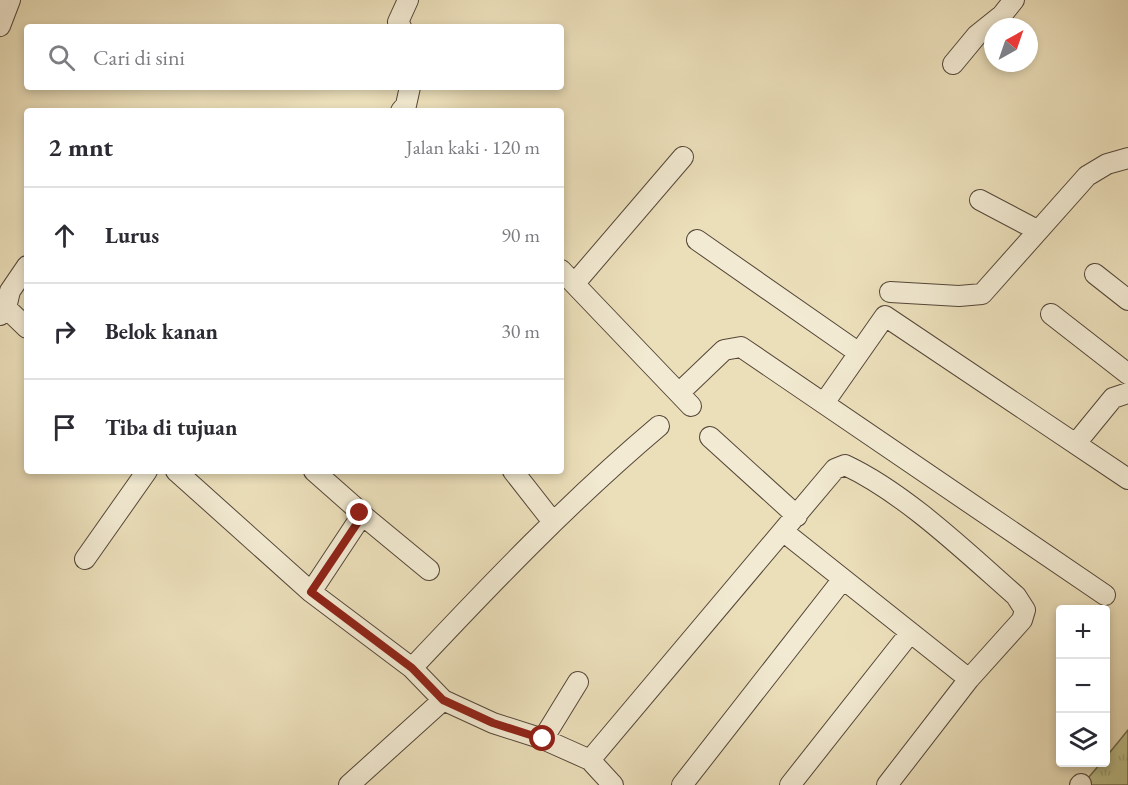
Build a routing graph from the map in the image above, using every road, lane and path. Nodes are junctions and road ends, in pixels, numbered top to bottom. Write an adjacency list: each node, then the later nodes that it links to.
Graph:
1 (10, 0): 5 (street)
2 (408, 0): 4 (street)
3 (1014, 0): 6 (street)
4 (399, 24)
5 (0, 26)
6 (953, 64)
7 (409, 90): 8 (street)
8 (404, 108)
9 (683, 157): 16 (street)
10 (1128, 158): 12 (street)
11 (980, 200): 12 (street)
12 (1037, 230): 17 (street)
13 (698, 240): 22 (street)
14 (24, 270): 19 (street)
15 (1095, 274): 18 (street)
16 (568, 277): 25 (street)
17 (890, 292)
18 (1128, 300)
19 (2, 308): 21 (street)
20 (1051, 314): 23 (street)
21 (24, 326)
22 (859, 353): 25 (street); 28 (street)
23 (1128, 374)
24 (1128, 393): 28 (street)
25 (824, 403): 42 (street)
26 (659, 426): 36 (street)
27 (710, 437): 35 (street)
28 (1077, 442): 33 (street)
29 (145, 474): 38 (street)
30 (179, 474): 41 (street)
31 (317, 474): 34 (street)
32 (515, 474): 36 (street)
33 (1128, 479)
34 (360, 513): 39 (street); 41 (street)
35 (796, 516): 37 (street); 45 (street)
36 (553, 522): 44 (street)
37 (784, 532): 40 (street); 49 (street)
38 (85, 559)
39 (429, 570)
40 (843, 579): 43 (street); 52 (street)
41 (311, 592): 44 (street)
42 (1105, 595)
43 (910, 633): 45 (street); 53 (street)
44 (412, 668): 47 (street)
45 (969, 680): 54 (street)
46 (578, 682): 48 (street)
47 (443, 700): 48 (street); 50 (street)
48 (543, 739): 49 (street)
49 (590, 760): 51 (street)
50 (349, 785)
51 (613, 785)
52 (682, 785)
53 (790, 785)
54 (887, 785)

